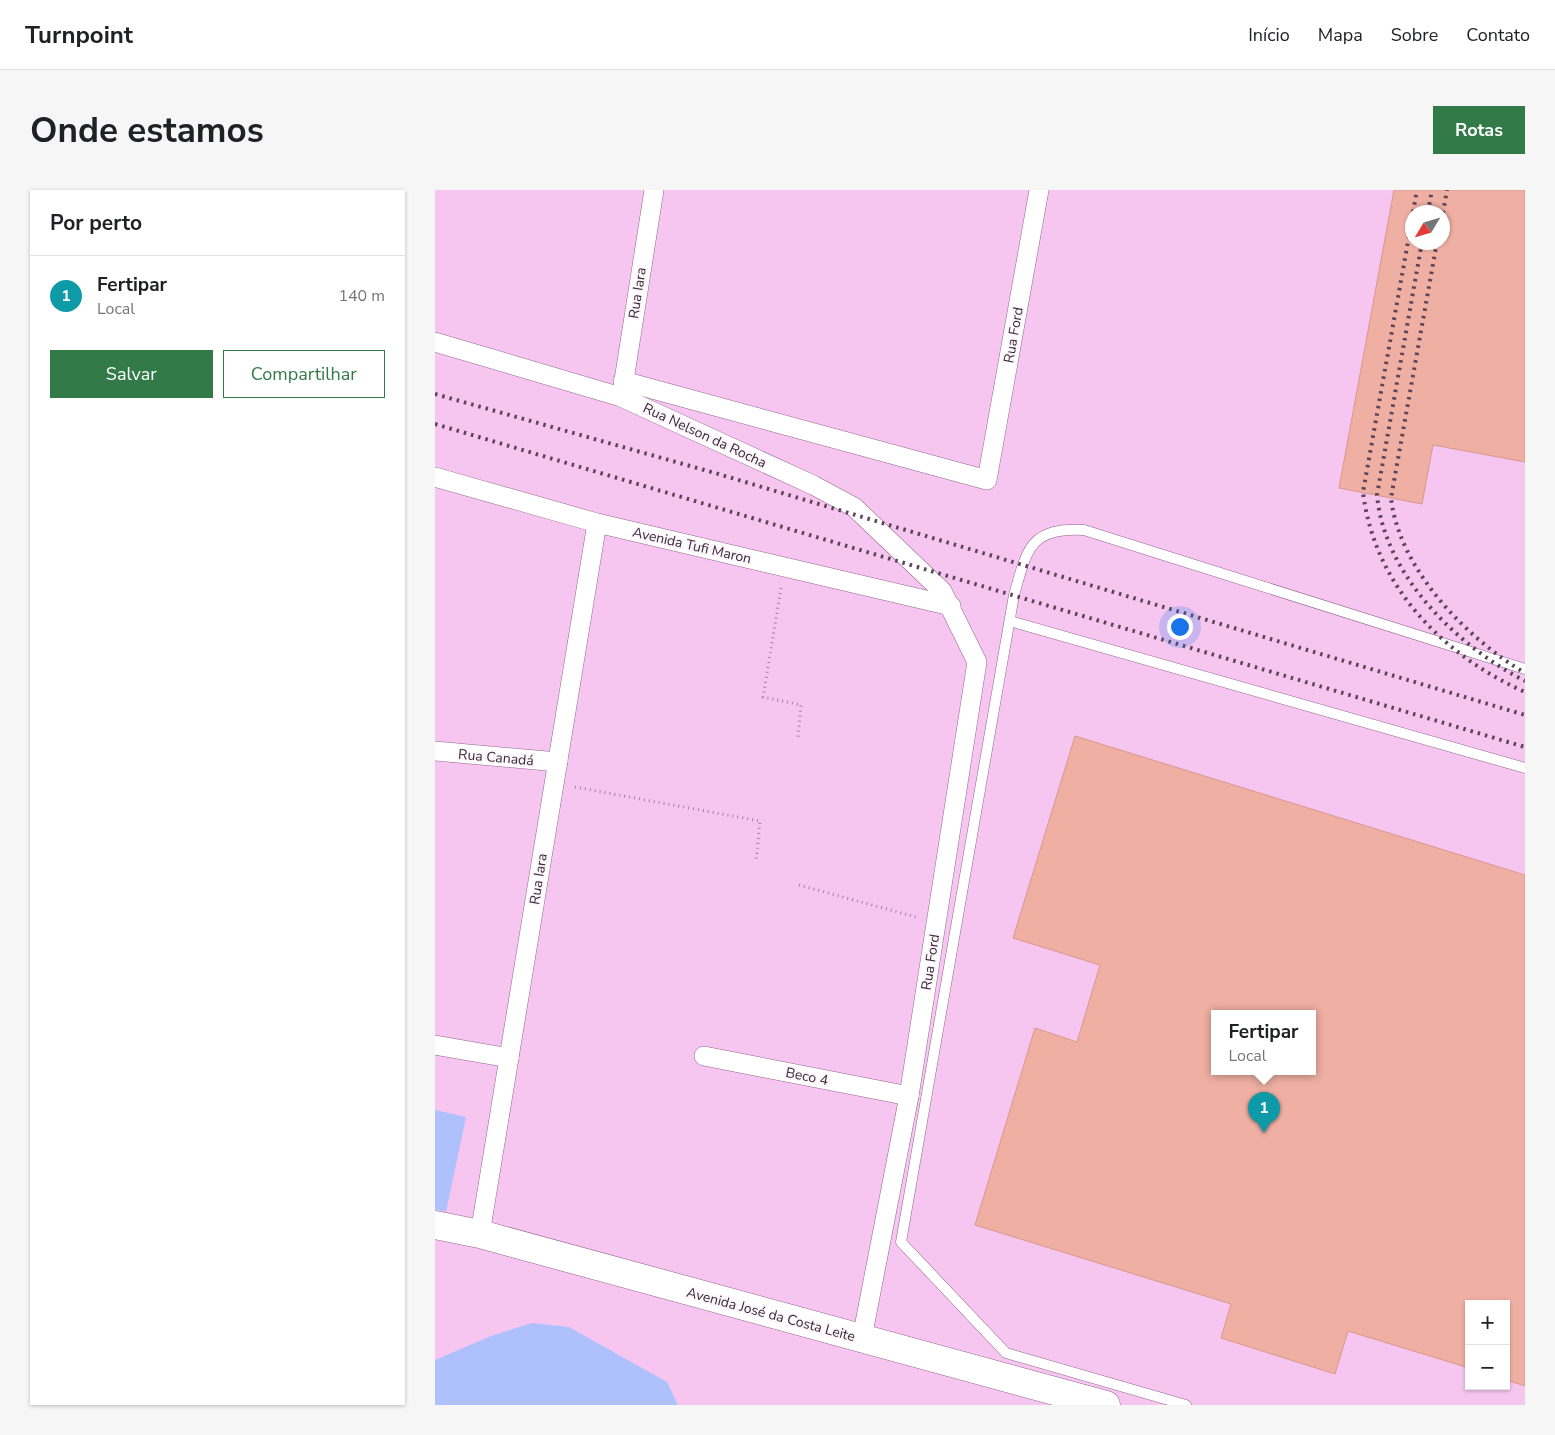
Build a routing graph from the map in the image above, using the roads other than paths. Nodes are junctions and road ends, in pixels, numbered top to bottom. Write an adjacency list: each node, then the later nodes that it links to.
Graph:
1 (654, 190): 4 (street, Rua Iara)
2 (1039, 190): 4 (street, Rua Ford)
3 (435, 342): 4 (street, Rua Nelson da Rocha)
4 (622, 389): 7 (street, Rua Nelson da Rocha)
5 (435, 477): 6 (street, Avenida Tufi Maron)
6 (597, 523): 7 (street, Avenida Tufi Maron); 11 (street, Rua Iara)
7 (946, 598): 16 (street, Rua Ford)
8 (1010, 621): 9 (lane); 12 (lane); 21 (lane)
9 (1525, 669)
10 (435, 751): 11 (street, Rua Canadá)
11 (558, 762): 15 (street, Rua Iara)
12 (1525, 768)
13 (435, 1046): 15 (street)
14 (704, 1056): 16 (street, Beco 4)
15 (509, 1058): 18 (street, Rua Iara)
16 (909, 1096): 19 (street, Rua Ford)
17 (435, 1225): 18 (street, Avenida José da Costa Leite)
18 (479, 1234): 19 (street, Avenida José da Costa Leite)
19 (861, 1338): 20 (street, Avenida José da Costa Leite)
20 (1106, 1405)
21 (1187, 1405)

